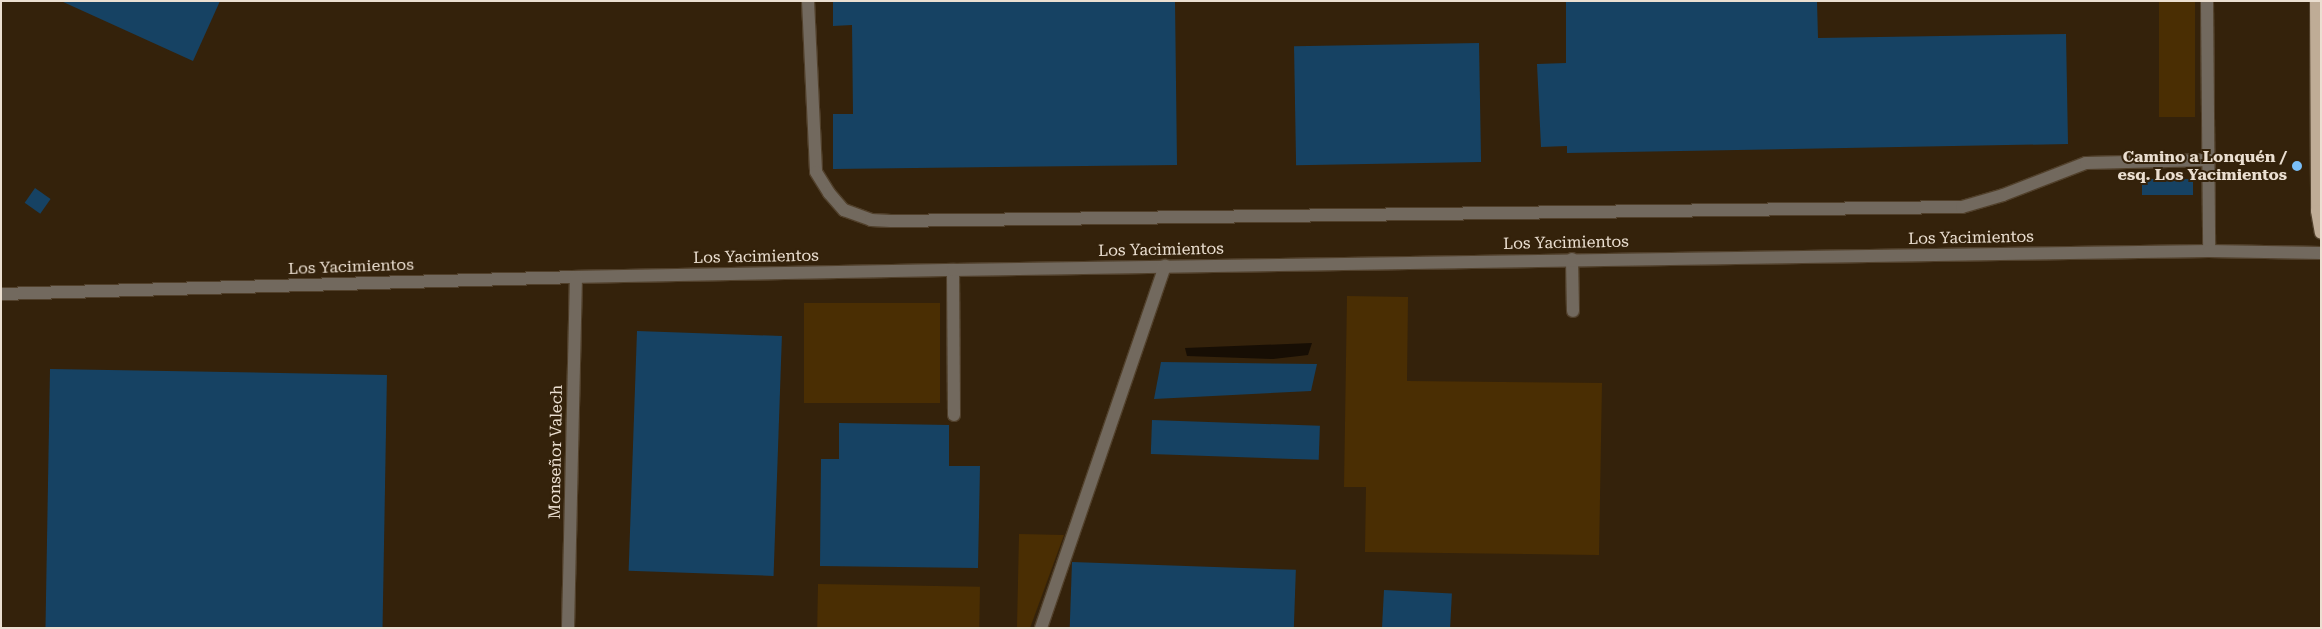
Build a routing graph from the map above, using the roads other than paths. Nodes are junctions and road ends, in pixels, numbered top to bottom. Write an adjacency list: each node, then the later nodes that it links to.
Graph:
1 (808, 1): 5 (street)
2 (2207, 1): 5 (street)
3 (2316, 1): 4 (main road)
4 (2318, 93): 6 (main road)
5 (2210, 160): 7 (street)
6 (2321, 233)
7 (2209, 251): 8 (street, Los Yacimientos); 9 (street, Los Yacimientos)
8 (2321, 253)
9 (1572, 259): 10 (street, Los Yacimientos); 14 (street)
10 (1165, 266): 11 (street, Los Yacimientos); 17 (street)
11 (953, 270): 12 (street, Los Yacimientos); 15 (street)
12 (576, 277): 13 (street, Los Yacimientos); 16 (street, Monseñor Valech)
13 (1, 294)
14 (1573, 311)
15 (954, 415)
16 (568, 628)
17 (1041, 628)

